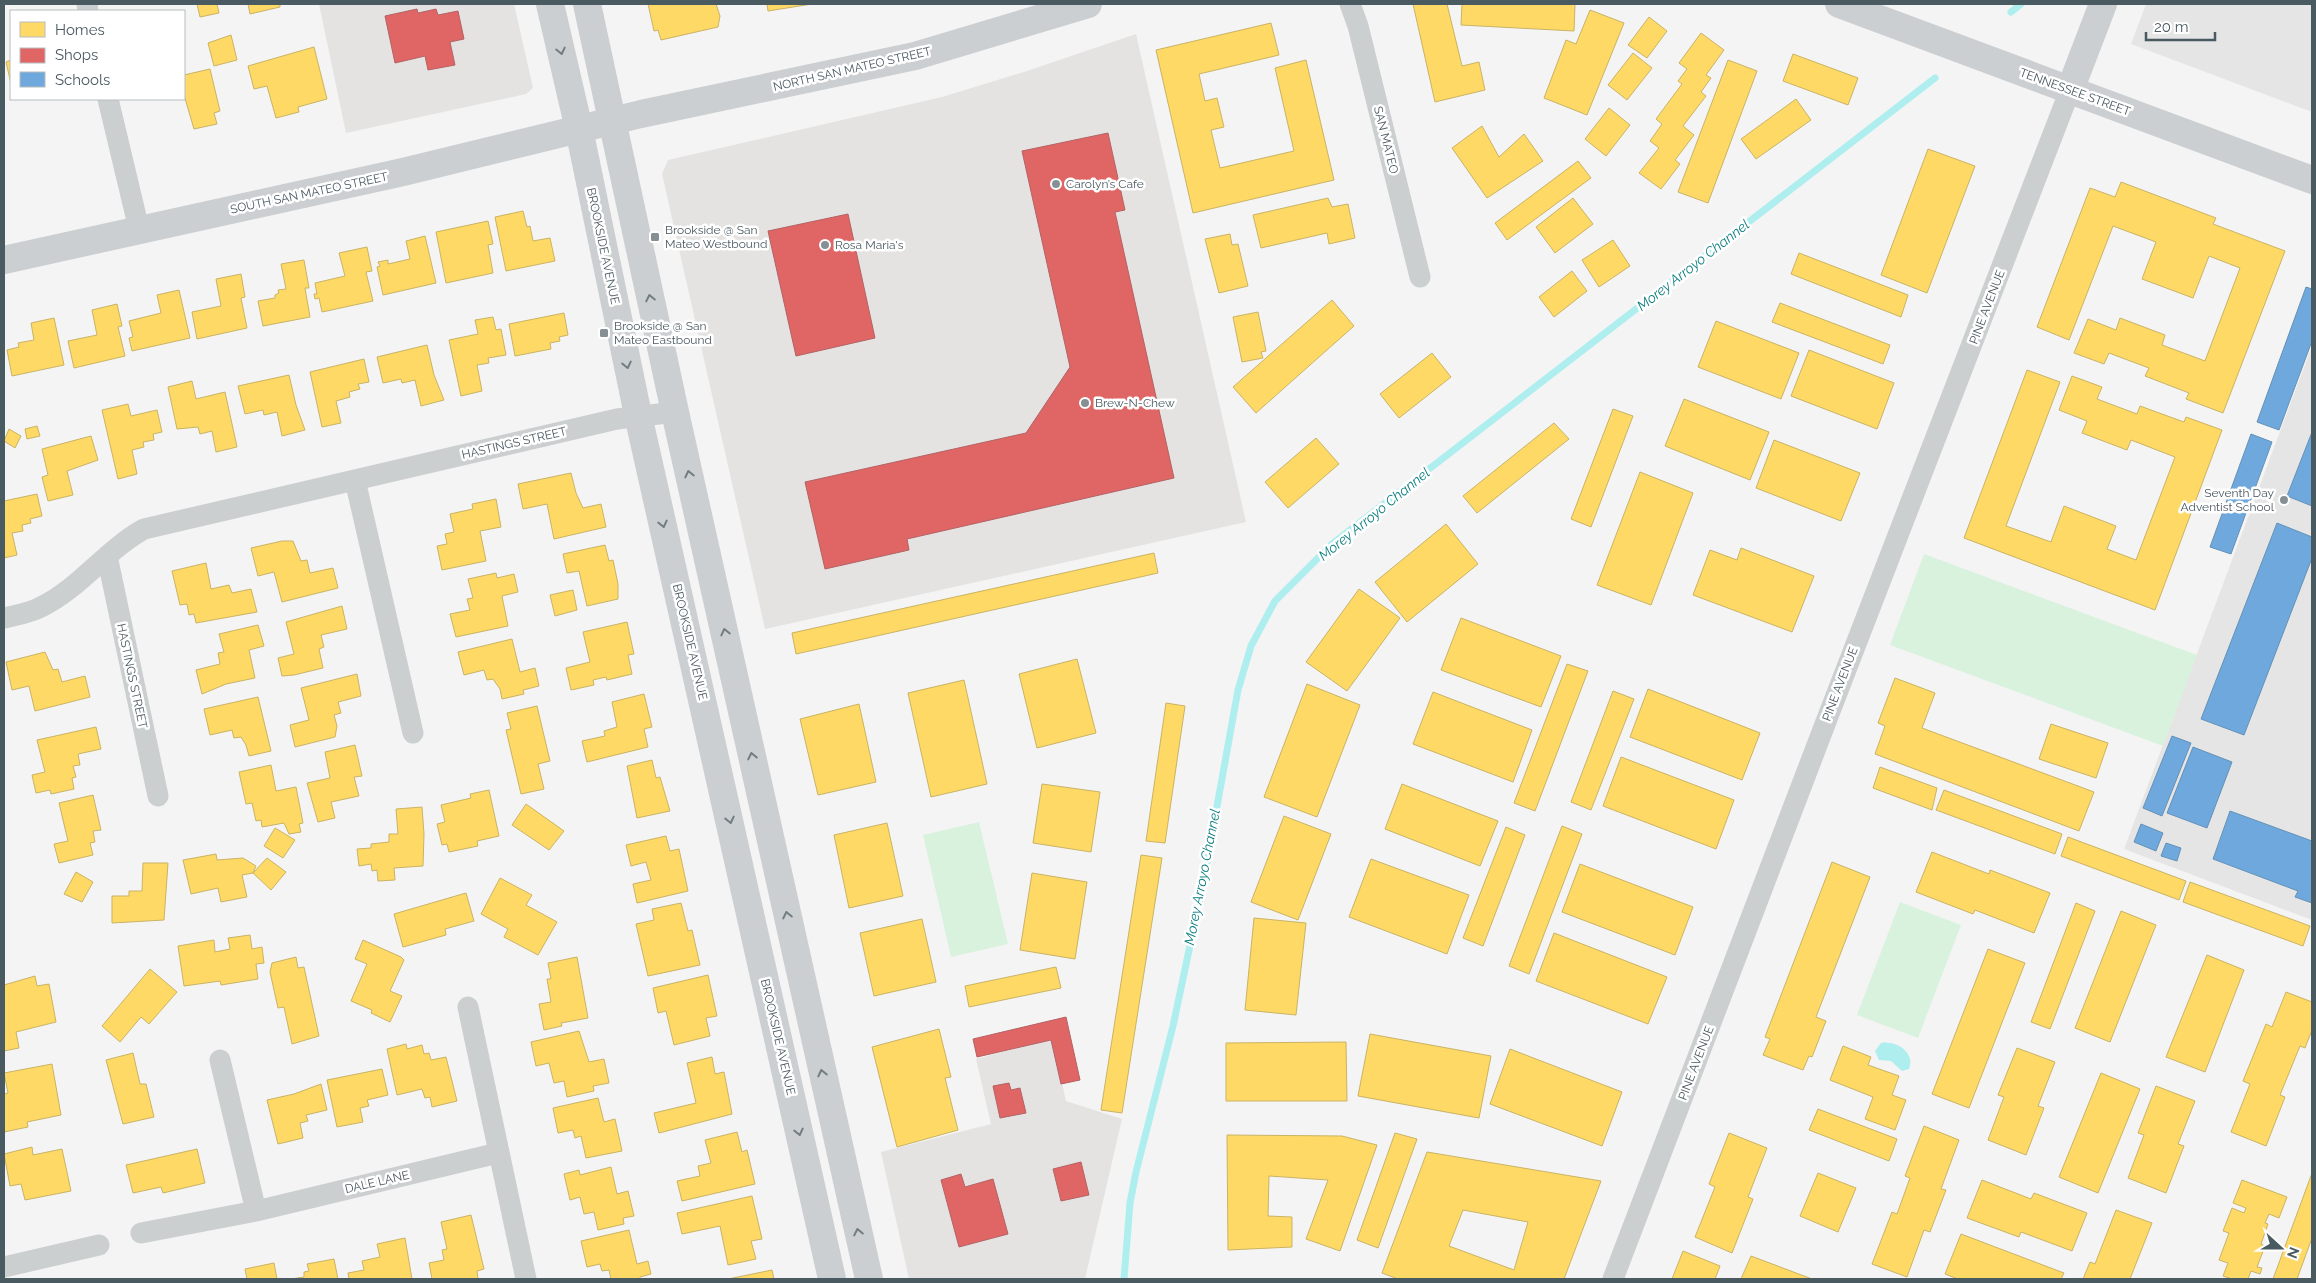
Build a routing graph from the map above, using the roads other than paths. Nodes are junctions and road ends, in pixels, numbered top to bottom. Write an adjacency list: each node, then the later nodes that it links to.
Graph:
1 (550, 4): 10 (main road, BROOKSIDE AVENUE, one-way to 10)
2 (588, 4): 9 (main road)
3 (1088, 4): 9 (main road, NORTH SAN MATEO STREET)
4 (1350, 4): 14 (street, SAN MATEO)
5 (1839, 4): 7 (main road, TENNESSEE STREET)
6 (2103, 4): 7 (main road)
7 (2070, 90): 11 (main road, TENNESSEE STREET); 32 (street, PINE AVENUE)
8 (108, 100): 12 (street)
9 (612, 121): 10 (main road, SOUTH SAN MATEO STREET); 15 (main road, one-way to 9)
10 (579, 129): 12 (main road, SOUTH SAN MATEO STREET); 16 (main road, BROOKSIDE AVENUE, one-way to 16)
11 (2312, 180)
12 (139, 229): 13 (main road, SOUTH SAN MATEO STREET)
13 (4, 260)
14 (1420, 278)
15 (675, 412): 16 (street, HASTINGS STREET); 31 (main road, one-way to 15)
16 (638, 415): 17 (street, HASTINGS STREET); 30 (main road, BROOKSIDE AVENUE, one-way to 30)
17 (355, 480): 18 (street, HASTINGS STREET); 20 (street)
18 (107, 556): 19 (street, HASTINGS STREET); 21 (street, HASTINGS STREET)
19 (4, 618)
20 (413, 734)
21 (158, 796)
22 (468, 1007): 24 (street)
23 (220, 1060): 25 (street)
24 (498, 1153): 25 (street, DALE LANE); 29 (street)
25 (256, 1211): 26 (street, DALE LANE)
26 (141, 1233)
27 (99, 1245): 28 (street)
28 (4, 1267)
29 (526, 1279)
30 (832, 1279)
31 (869, 1279)
32 (1613, 1279)

